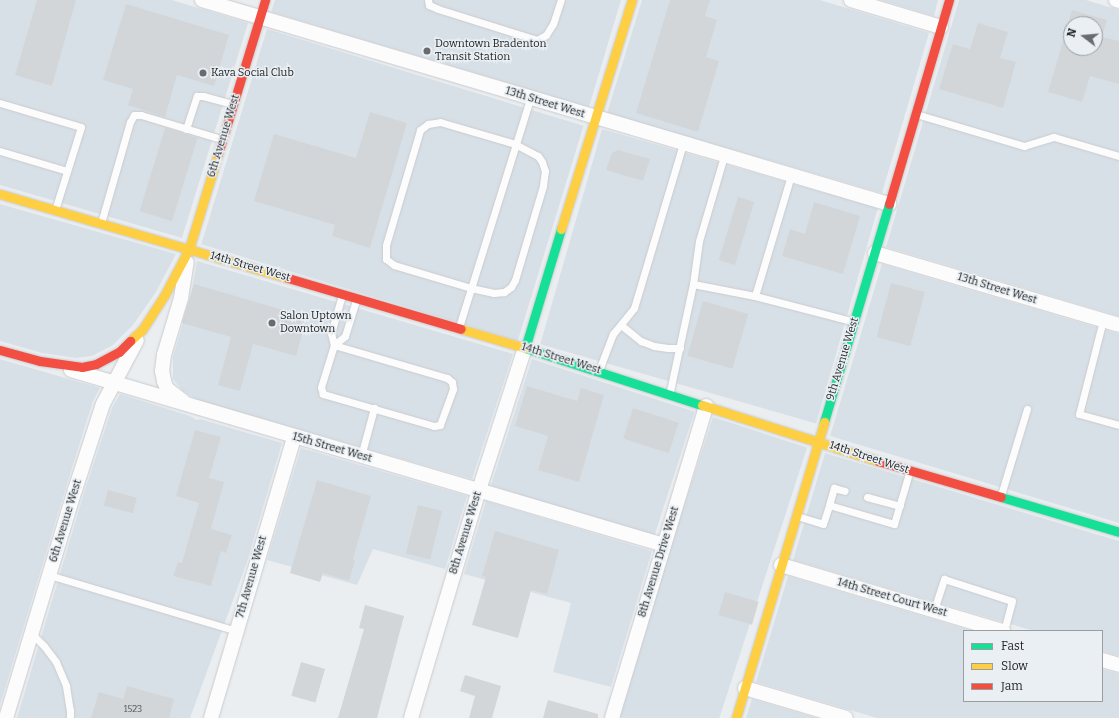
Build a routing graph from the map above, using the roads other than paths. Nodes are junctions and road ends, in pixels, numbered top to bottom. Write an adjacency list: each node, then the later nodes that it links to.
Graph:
1 (202, 0): 8 (street, 13th Street West)
2 (265, 0): 8 (main road, 6th Avenue West)
3 (428, 0): 7 (lane)
4 (632, 0): 14 (main road)
5 (851, 0): 9 (street)
6 (949, 0): 9 (main road, 9th Avenue West)
7 (558, 1)
8 (260, 18): 10 (street, 13th Street West); 12 (main road, 6th Avenue West)
9 (941, 27): 13 (main road, 9th Avenue West)
10 (530, 99): 14 (street, 13th Street West); 17 (lane)
11 (0, 103): 22 (lane)
12 (234, 104): 15 (lane); 16 (main road, 6th Avenue West)
13 (916, 114): 21 (lane); 25 (main road, 9th Avenue West)
14 (596, 118): 18 (street, 13th Street West); 42 (main road)
15 (186, 129): 16 (lane); 27 (lane)
16 (223, 140): 28 (main road, 6th Avenue West)
17 (515, 144): 31 (lane); 31 (lane); 31 (lane)
18 (682, 144): 20 (street, 13th Street West); 38 (lane)
19 (0, 151): 22 (lane)
20 (724, 156): 23 (street, 13th Street West); 30 (lane)
21 (1119, 156)
22 (67, 171): 26 (lane)
23 (791, 175): 25 (street, 13th Street West); 33 (lane)
24 (0, 194): 26 (main road, 14th Street West)
25 (889, 204): 29 (main road, 9th Avenue West)
26 (55, 210): 27 (main road, 14th Street West)
27 (101, 223): 28 (main road, 14th Street West)
28 (189, 249): 32 (main road, 14th Street West); 40 (main road, 6th Avenue West); 50 (street, 6th Avenue West)
29 (875, 253): 35 (street, 13th Street West); 36 (main road, 9th Avenue West)
30 (693, 284): 33 (lane); 43 (lane)
31 (471, 288): 39 (lane)
32 (342, 294): 34 (main road, 14th Street West); 41 (lane)
33 (755, 296): 36 (lane)
34 (357, 299): 39 (main road, 14th Street West); 41 (lane)
35 (1103, 320): 37 (street, 13th Street West); 53 (lane)
36 (854, 322): 55 (main road, 9th Avenue West)
37 (1119, 324)
38 (621, 325): 43 (lane); 46 (lane)
39 (458, 329): 42 (main road, 14th Street West)
40 (142, 330): 45 (main road, 6th Avenue West); 47 (street, 6th Avenue West)
41 (334, 345): 51 (lane); 51 (lane)
42 (525, 348): 46 (main road, 14th Street West); 58 (street, 8th Avenue West)
43 (680, 348): 48 (lane)
44 (0, 350): 45 (main road, 15th Street West)
45 (40, 361): 47 (street, 15th Street West)
46 (598, 371): 48 (main road, 14th Street West)
47 (115, 383): 50 (street, 15th Street West); 68 (street, 6th Avenue West)
48 (669, 394): 49 (main road, 14th Street West)
49 (706, 406): 55 (main road, 14th Street West); 66 (street, 8th Avenue Drive West)
50 (194, 408): 54 (street, 15th Street West)
51 (374, 408): 56 (lane)
52 (1026, 409): 61 (lane)
53 (1119, 425)
54 (294, 437): 56 (street, 15th Street West); 72 (street, 7th Avenue West)
55 (818, 442): 57 (main road, 14th Street West); 64 (main road, 9th Avenue West)
56 (361, 456): 58 (street, 15th Street West)
57 (910, 471): 61 (main road, 14th Street West); 63 (lane)
58 (479, 490): 66 (street, 15th Street West); 80 (street, 8th Avenue West)
59 (845, 491): 62 (lane)
60 (867, 497): 63 (lane)
61 (1001, 498): 65 (main road, 14th Street West)
62 (829, 505): 63 (lane); 64 (lane)
63 (900, 506)
64 (797, 516): 67 (main road, 9th Avenue West)
65 (1119, 532)
66 (664, 546): 81 (street, 8th Avenue Drive West)
67 (781, 565): 69 (street, 14th Street Court West); 76 (main road, 9th Avenue West)
68 (49, 575): 72 (lane); 73 (street, 6th Avenue West)
69 (934, 610): 70 (street, 14th Street Court West); 71 (lane)
70 (1000, 630)
71 (1003, 630)
72 (236, 631): 79 (street, 7th Avenue West)
73 (32, 634): 77 (street, 6th Avenue West); 78 (lane)
74 (1103, 660): 75 (street)
75 (1119, 665)
76 (745, 688): 82 (main road, 9th Avenue West); 83 (street)
77 (6, 718)
78 (70, 718)
79 (211, 718)
80 (411, 718)
81 (612, 718)
82 (736, 718)
83 (846, 718)

